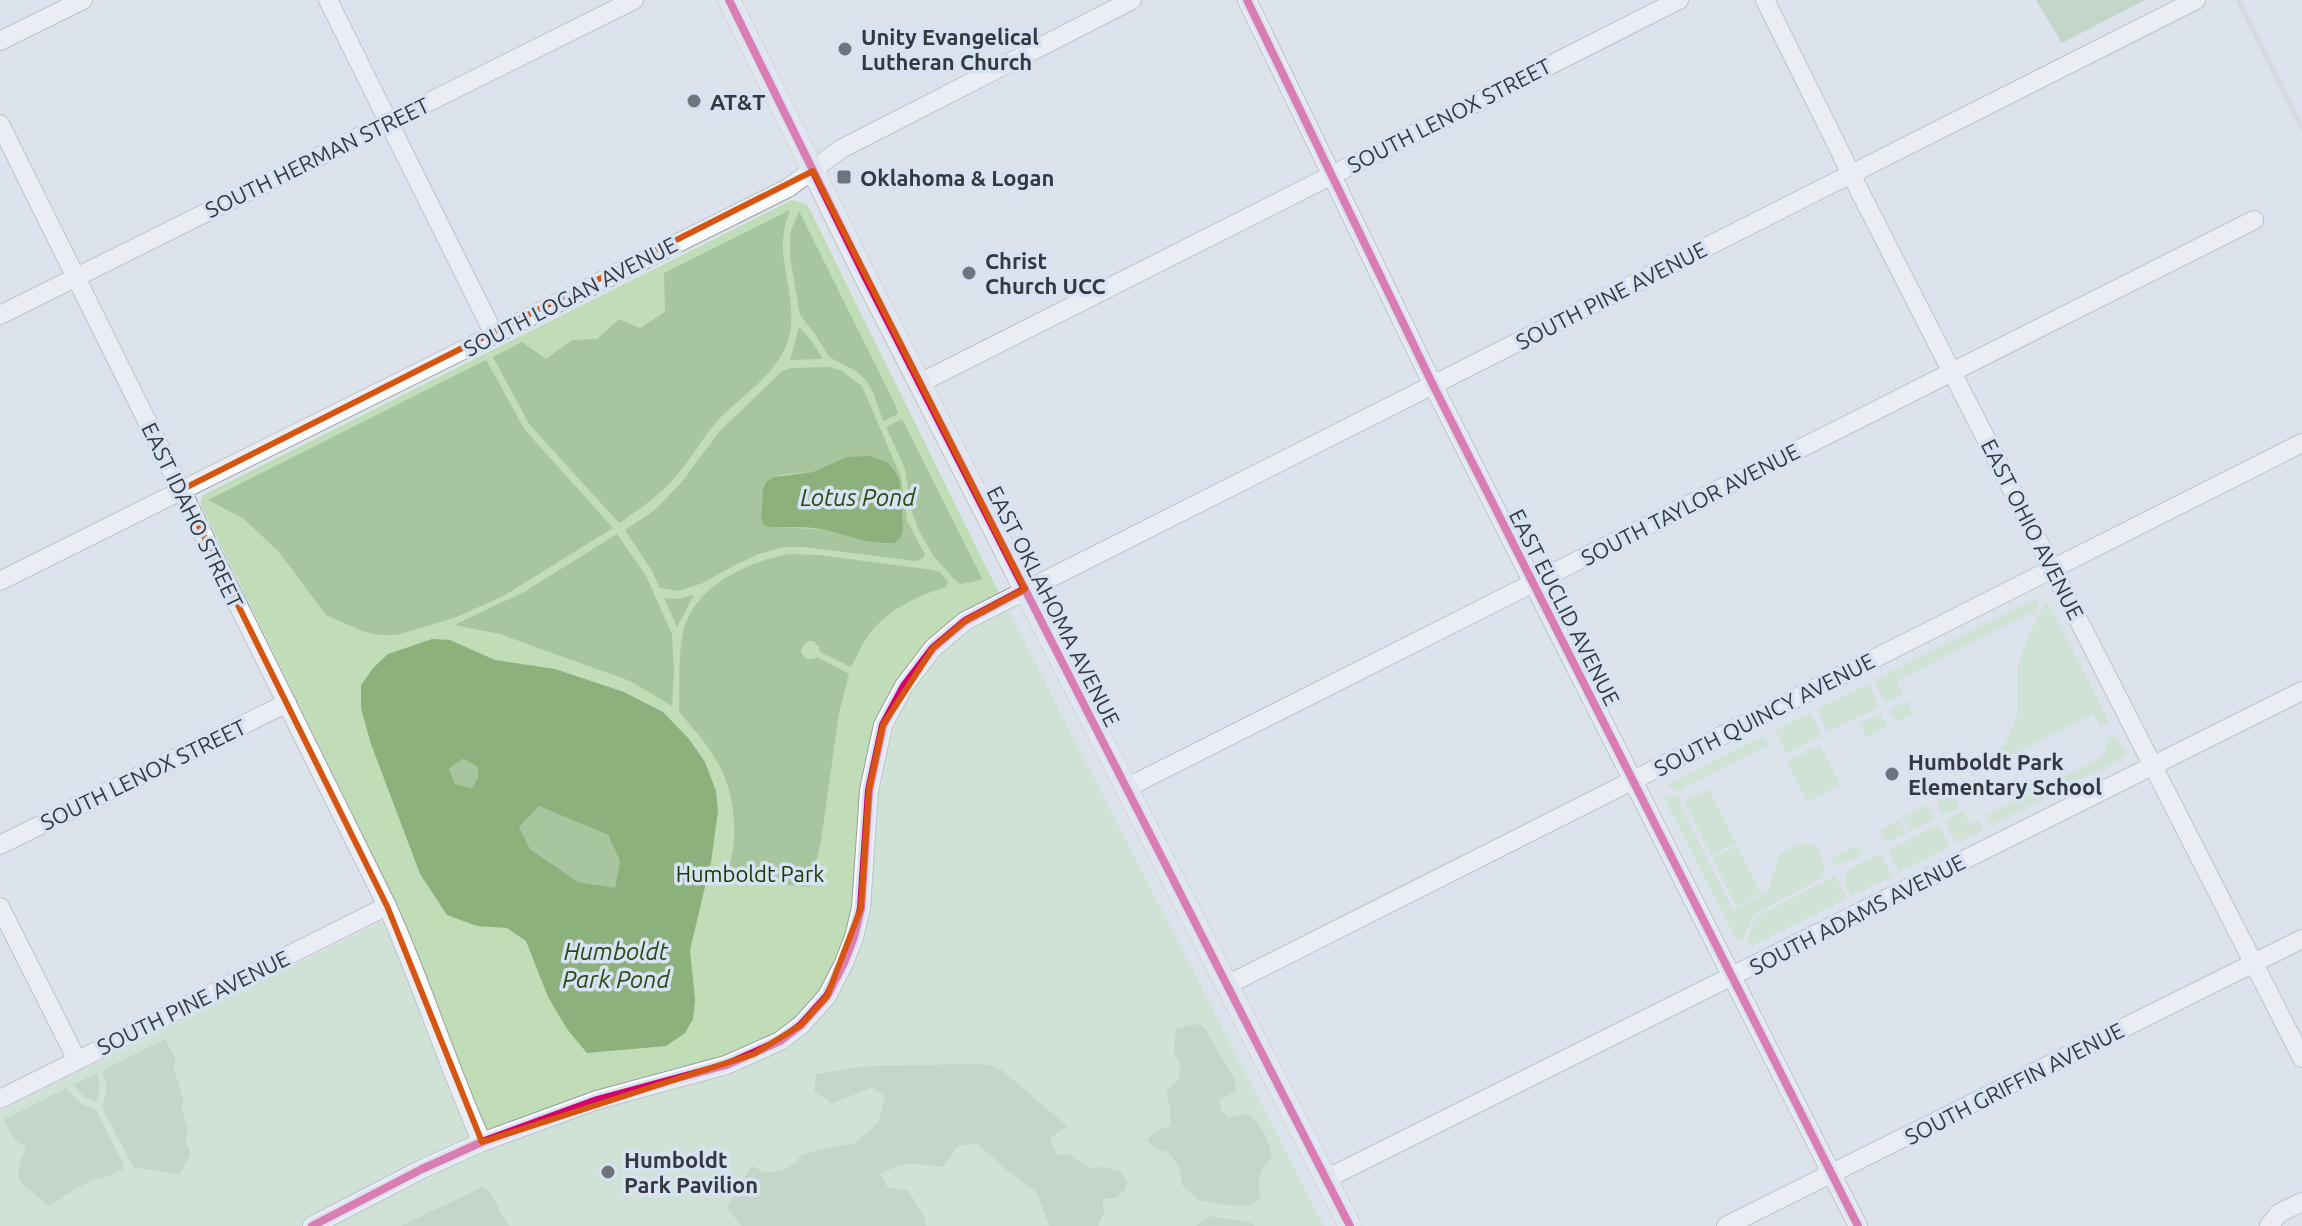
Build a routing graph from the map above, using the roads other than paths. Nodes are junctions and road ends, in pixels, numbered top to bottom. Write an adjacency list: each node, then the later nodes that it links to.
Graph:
1 (83, 0): 10 (street)
2 (328, 0): 11 (street)
3 (634, 0): 11 (street, SOUTH HERMAN STREET)
4 (729, 0): 13 (main road, EAST OKLAHOMA AVENUE)
5 (1132, 0): 13 (street, SOUTH LOGAN AVENUE)
6 (1247, 0): 14 (street, EAST EUCLID AVENUE)
7 (1679, 0): 14 (street, SOUTH LENOX STREET)
8 (1765, 0): 15 (street, EAST OHIO AVENUE)
9 (2196, 0): 15 (street, SOUTH PINE AVENUE)
10 (0, 41)
11 (388, 122): 17 (street, SOUTH HERMAN STREET); 19 (street)
12 (0, 124): 17 (street, EAST IDAHO STREET)
13 (813, 171): 19 (street, SOUTH LOGAN AVENUE); 21 (main road, EAST OKLAHOMA AVENUE)
14 (1331, 174): 21 (street, SOUTH LENOX STREET); 22 (street, EAST EUCLID AVENUE)
15 (1851, 174): 20 (street, EAST OHIO AVENUE); 22 (street, SOUTH PINE AVENUE)
16 (2254, 220): 20 (street, SOUTH TAYLOR AVENUE)
17 (76, 277): 18 (street, SOUTH HERMAN STREET); 24 (street, EAST IDAHO STREET)
18 (0, 315)
19 (494, 334): 24 (street, SOUTH LOGAN AVENUE)
20 (1953, 372): 25 (street, EAST OHIO AVENUE); 27 (street, SOUTH TAYLOR AVENUE)
21 (920, 383): 28 (main road, EAST OKLAHOMA AVENUE)
22 (1433, 385): 27 (street, EAST EUCLID AVENUE); 28 (street, SOUTH PINE AVENUE)
23 (2302, 443): 25 (street, SOUTH QUINCY AVENUE)
24 (181, 490): 26 (street, SOUTH LOGAN AVENUE); 30 (street, EAST IDAHO STREET)
25 (2053, 569): 31 (street, EAST OHIO AVENUE); 32 (street, SOUTH QUINCY AVENUE)
26 (0, 581)
27 (1533, 584): 32 (street, EAST EUCLID AVENUE); 33 (street, SOUTH TAYLOR AVENUE)
28 (1025, 589): 33 (main road, EAST OKLAHOMA AVENUE); 44 (street, SOUTH PINE AVENUE)
29 (2302, 691): 31 (street, SOUTH ADAMS AVENUE)
30 (287, 703): 34 (street, SOUTH LENOX STREET); 35 (street, EAST IDAHO STREET)
31 (2153, 765): 38 (street, EAST OHIO AVENUE); 39 (street, SOUTH ADAMS AVENUE)
32 (1632, 780): 39 (street, EAST EUCLID AVENUE); 40 (street, SOUTH QUINCY AVENUE)
33 (1126, 788): 40 (main road, EAST OKLAHOMA AVENUE)
34 (0, 845)
35 (387, 906): 42 (street, SOUTH PINE AVENUE); 44 (street, EAST IDAHO STREET)
36 (0, 907): 42 (street)
37 (2302, 939): 38 (street, SOUTH GRIFFIN AVENUE)
38 (2254, 963): 41 (street, EAST OHIO AVENUE); 45 (street, SOUTH GRIFFIN AVENUE)
39 (1732, 977): 45 (street, EAST EUCLID AVENUE); 46 (street, SOUTH ADAMS AVENUE)
40 (1227, 985): 46 (main road, EAST OKLAHOMA AVENUE)
41 (2302, 1058)
42 (77, 1060): 43 (street, SOUTH PINE AVENUE)
43 (0, 1099)
44 (482, 1142): 48 (street, SOUTH PINE AVENUE)
45 (1831, 1173): 50 (street, SOUTH GRIFFIN AVENUE); 51 (street, EAST EUCLID AVENUE)
46 (1326, 1179): 49 (main road, EAST OKLAHOMA AVENUE)
47 (2302, 1202): 52 (street)
48 (312, 1226)
49 (1350, 1226)
50 (1726, 1226)
51 (1858, 1226)
52 (2269, 1226)

